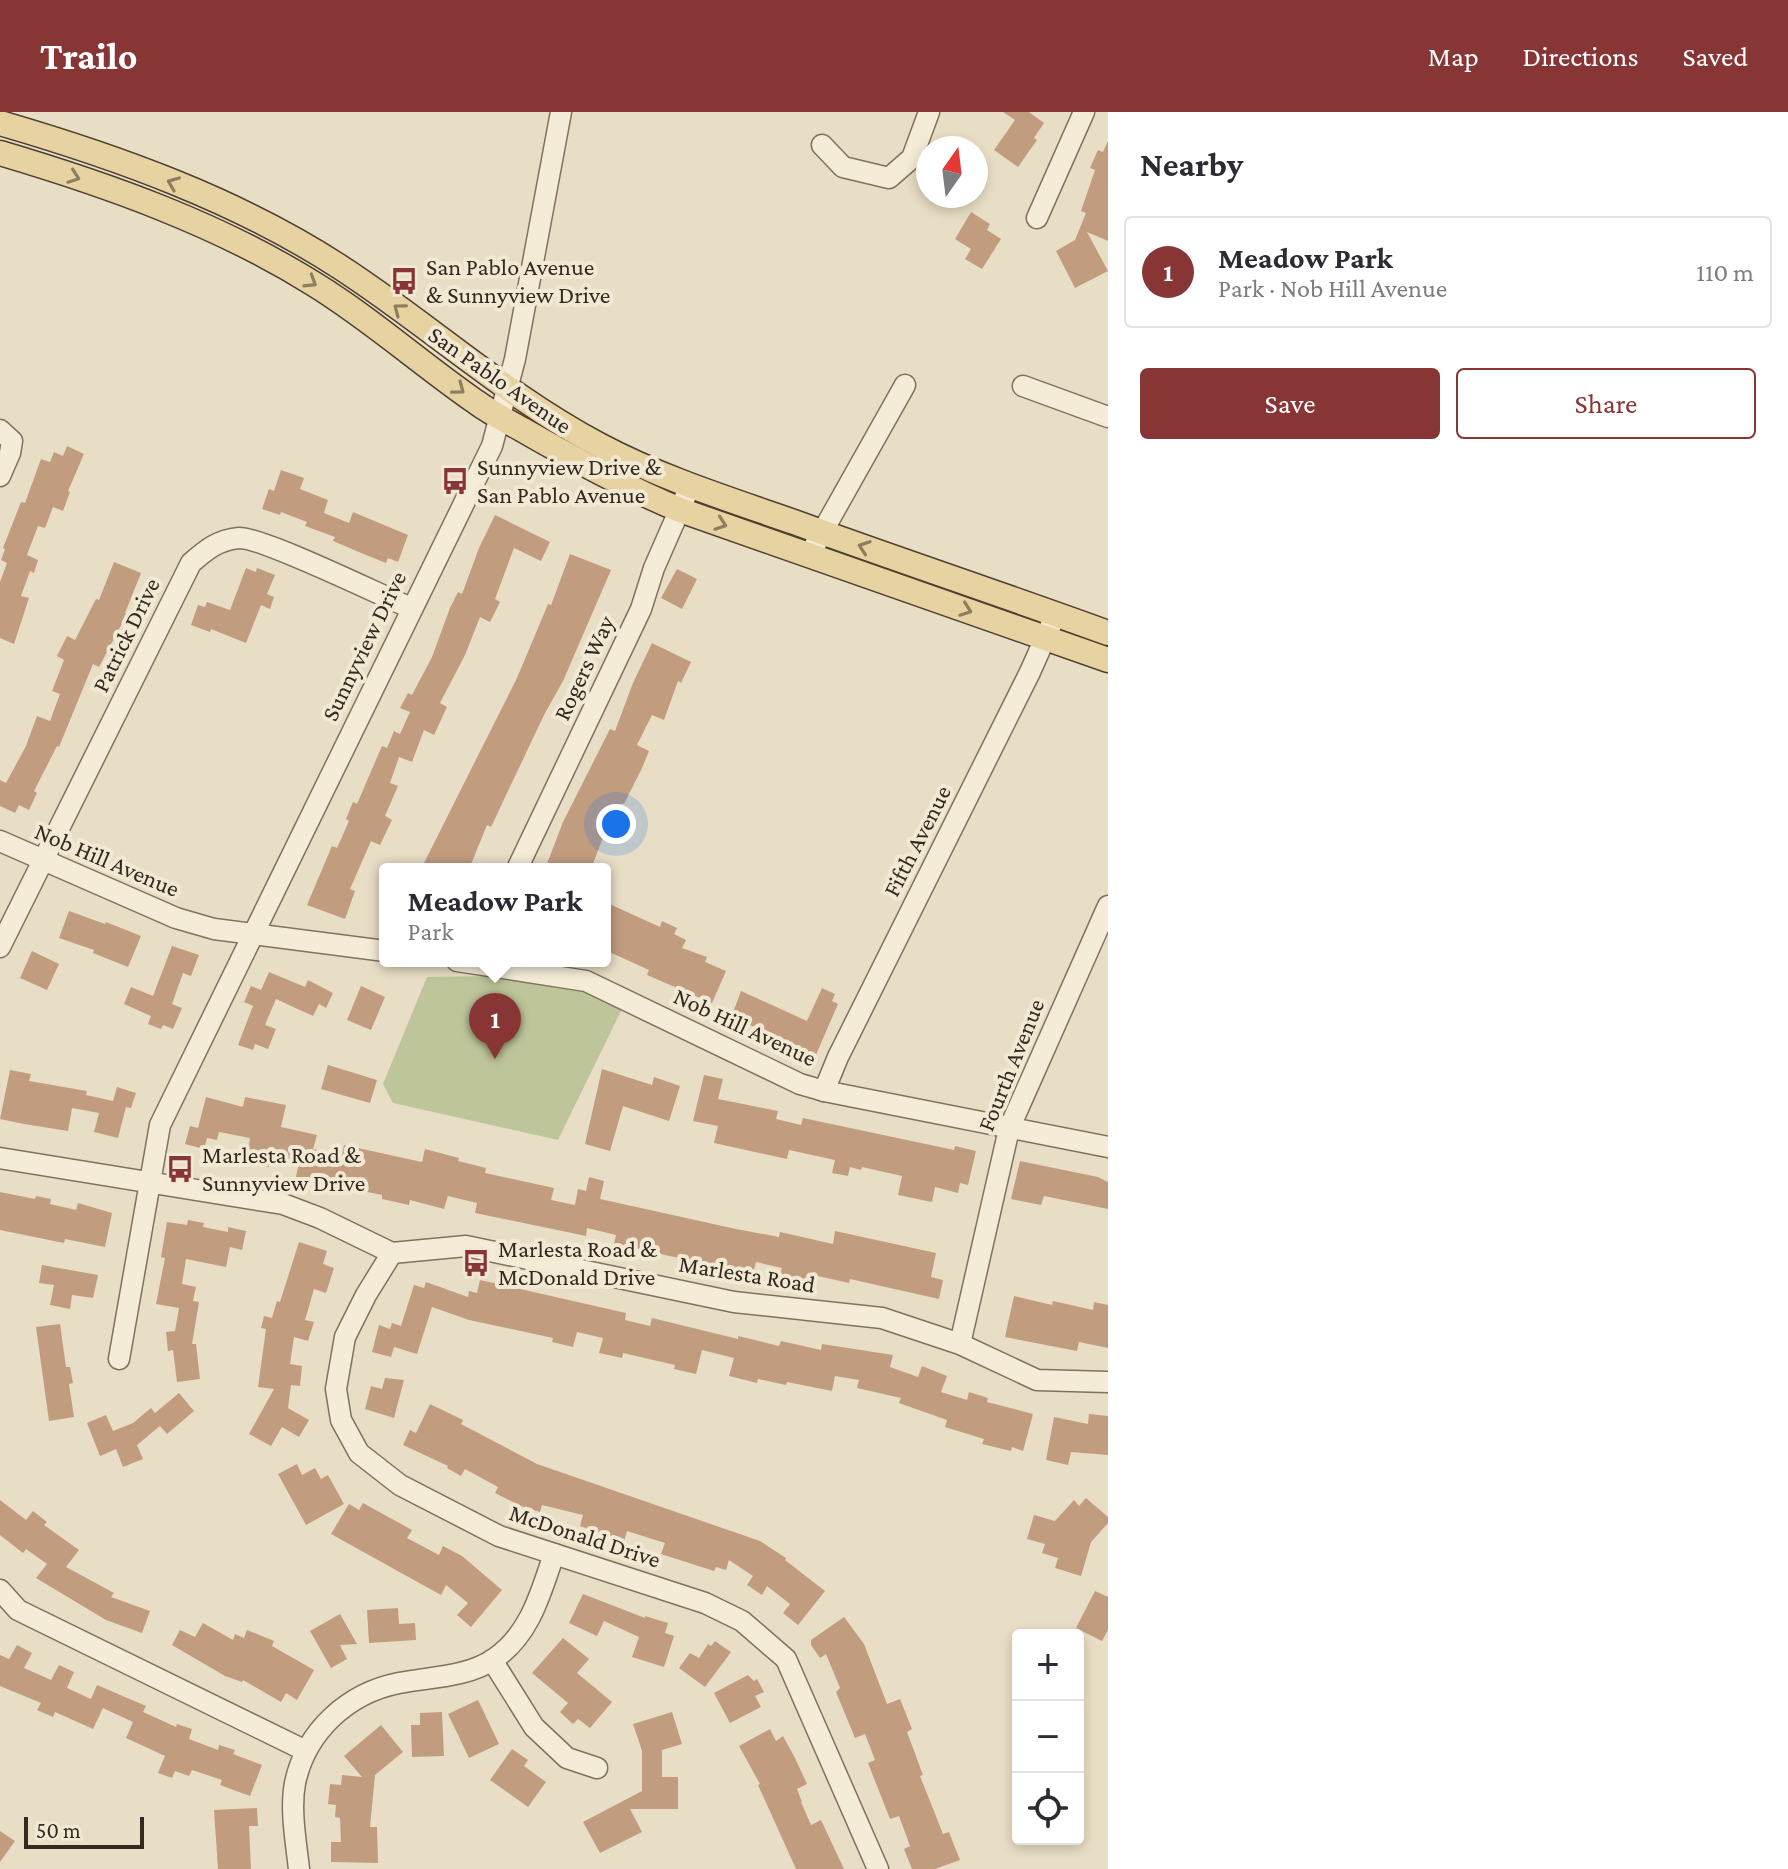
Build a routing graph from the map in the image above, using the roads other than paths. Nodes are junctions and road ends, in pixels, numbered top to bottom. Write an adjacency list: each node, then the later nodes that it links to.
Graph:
1 (561, 112): 10 (street, Sunnyview Drive)
2 (929, 112): 5 (street)
3 (1084, 112): 7 (street)
4 (0, 123): 10 (main road, San Pablo Avenue, one-way to 4)
5 (822, 145)
6 (0, 153): 11 (main road, San Pablo Avenue, one-way to 11)
7 (1037, 218)
8 (905, 385): 17 (street)
9 (1023, 386): 12 (street)
10 (507, 388): 11 (street, Sunnyview Drive); 15 (main road, San Pablo Avenue)
11 (500, 417): 16 (main road, San Pablo Avenue); 19 (street, Sunnyview Drive)
12 (1108, 417)
13 (0, 430): 14 (street)
14 (0, 476)
15 (690, 486): 16 (street, Rogers Way); 17 (main road, San Pablo Avenue)
16 (680, 510): 18 (main road, San Pablo Avenue, one-way to 18); 26 (street, Rogers Way)
17 (821, 532): 18 (street); 20 (main road, San Pablo Avenue, one-way to 17)
18 (810, 555): 22 (main road, San Pablo Avenue, one-way to 22)
19 (411, 608): 25 (street, Patrick Drive); 28 (street, Sunnyview Drive)
20 (1056, 614): 21 (main road, San Pablo Avenue); 22 (street, Fifth Avenue)
21 (1108, 633)
22 (1045, 638): 23 (main road, San Pablo Avenue); 32 (street, Fifth Avenue)
23 (1108, 660)
24 (0, 841): 25 (street, Nob Hill Avenue)
25 (43, 861): 28 (street, Nob Hill Avenue); 29 (street, Patrick Drive)
26 (520, 863)
27 (1108, 906): 33 (street, Fourth Avenue)
28 (253, 933): 30 (street, Nob Hill Avenue); 36 (street, Sunnyview Drive)
29 (0, 947)
30 (379, 950)
31 (499, 967): 32 (street, Nob Hill Avenue)
32 (824, 1091): 33 (street, Nob Hill Avenue)
33 (1009, 1129): 34 (street, Nob Hill Avenue); 38 (street, Fourth Avenue)
34 (1108, 1147)
35 (0, 1158): 36 (street)
36 (148, 1181): 37 (street); 39 (street, Sunnyview Drive)
37 (392, 1253): 38 (street, Marlesta Road); 41 (street, McDonald Drive)
38 (960, 1344): 40 (street, Marlesta Road)
39 (119, 1359)
40 (1108, 1382)
41 (554, 1554): 43 (street); 47 (street, McDonald Drive)
42 (0, 1590): 44 (street)
43 (492, 1660): 44 (street); 45 (street)
44 (306, 1751): 46 (street)
45 (597, 1768)
46 (299, 1869)
47 (878, 1869)

